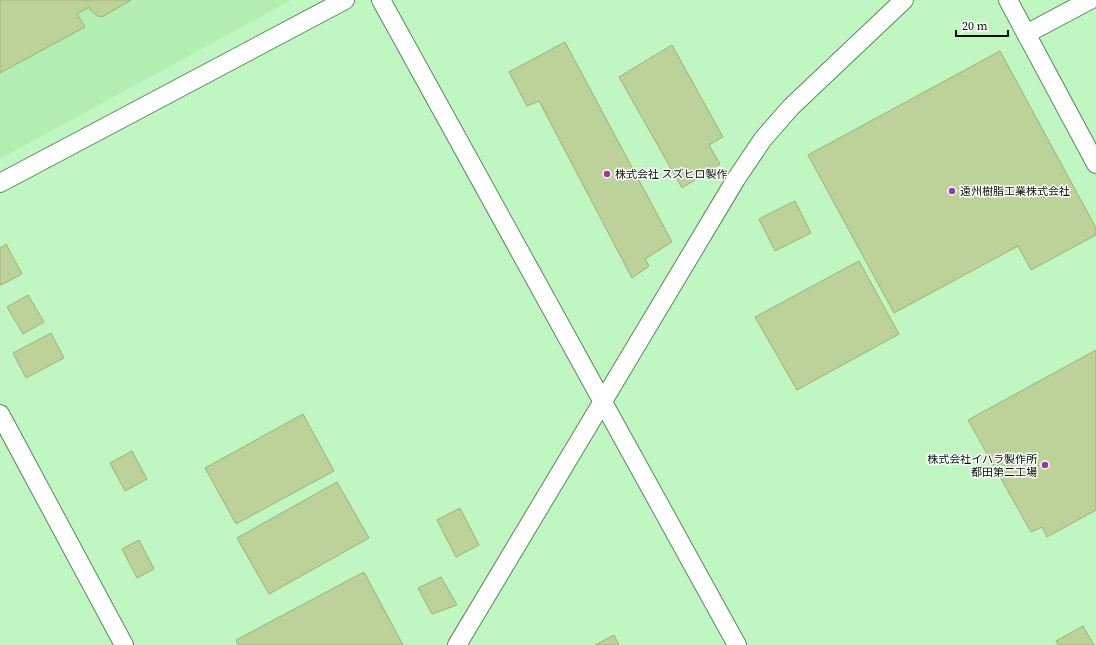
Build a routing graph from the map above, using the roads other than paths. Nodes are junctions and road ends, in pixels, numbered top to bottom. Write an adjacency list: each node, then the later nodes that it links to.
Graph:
1 (345, 0): 8 (street)
2 (381, 0): 9 (street)
3 (904, 0): 9 (street)
4 (1008, 0): 6 (street)
5 (1090, 0): 6 (street)
6 (1026, 34): 7 (street)
7 (1096, 164)
8 (0, 183)
9 (602, 402): 12 (street); 13 (street)
10 (0, 414): 11 (street)
11 (124, 645)
12 (457, 645)
13 (737, 645)

